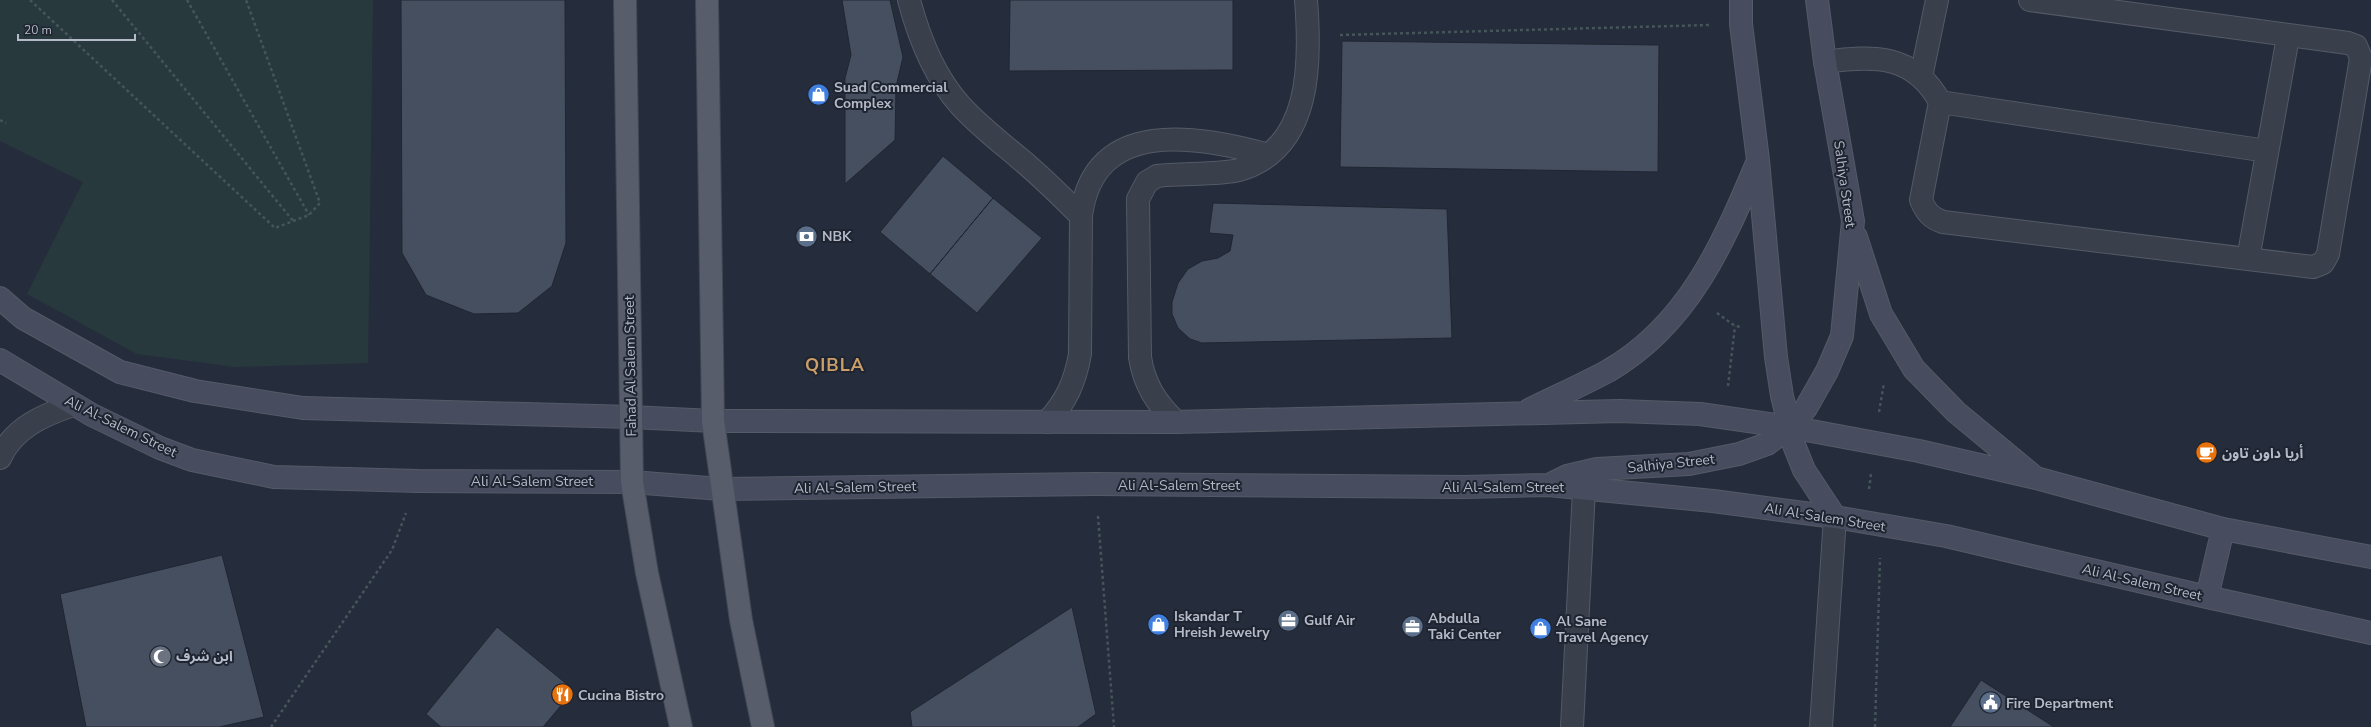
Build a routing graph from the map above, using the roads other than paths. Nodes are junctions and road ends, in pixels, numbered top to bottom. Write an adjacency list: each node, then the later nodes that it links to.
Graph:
1 (625, 0): 25 (main road, Fahad Al Salem Street)
2 (707, 0): 26 (main road)
3 (909, 0): 18 (lane)
4 (1306, 0): 10 (lane)
5 (1321, 0): 10 (lane)
6 (1741, 0): 17 (main road)
7 (1817, 0): 12 (main road, Salhiya Street)
8 (1937, 0): 13 (lane)
9 (2030, 0): 11 (lane)
10 (1309, 36): 16 (lane)
11 (2288, 37): 15 (lane); 20 (lane)
12 (1825, 62): 13 (lane); 19 (main road, Salhiya Street)
13 (1922, 77): 14 (lane)
14 (1940, 102): 15 (lane); 20 (lane)
15 (2267, 151): 20 (lane)
16 (1269, 155): 18 (lane); 28 (lane)
17 (1758, 160): 24 (main road); 29 (main road)
18 (1081, 216): 27 (lane)
19 (1853, 220): 29 (main road, Salhiya Street); 31 (main road)
20 (2248, 259)
21 (0, 298): 25 (main road)
22 (0, 360): 23 (main road, Ali Al-Salem Street)
23 (73, 405): 30 (lane); 32 (main road, Ali Al-Salem Street)
24 (1523, 413): 28 (main road); 29 (main road)
25 (631, 417): 26 (main road); 32 (main road, Fahad Al Salem Street)
26 (714, 422): 27 (main road); 34 (main road)
27 (1047, 422): 28 (main road)
28 (1176, 422)
29 (1790, 427): 31 (main road); 33 (main road, Salhiya Street); 36 (main road)
30 (0, 458)
31 (2036, 478): 37 (main road)
32 (632, 482): 34 (main road, Ali Al-Salem Street); 41 (main road, Fahad Al Salem Street)
33 (1548, 485): 34 (main road, Ali Al-Salem Street); 35 (main road, Ali Al-Salem Street)
34 (721, 489): 42 (main road)
35 (1584, 489): 36 (main road, Ali Al-Salem Street); 43 (lane)
36 (1835, 517): 39 (main road, Ali Al-Salem Street); 44 (lane)
37 (2222, 529): 38 (main road); 39 (main road)
38 (2371, 557)
39 (2207, 597): 40 (main road, Ali Al-Salem Street)
40 (2367, 634)
41 (681, 727)
42 (763, 727)
43 (1572, 727)
44 (1821, 727)

